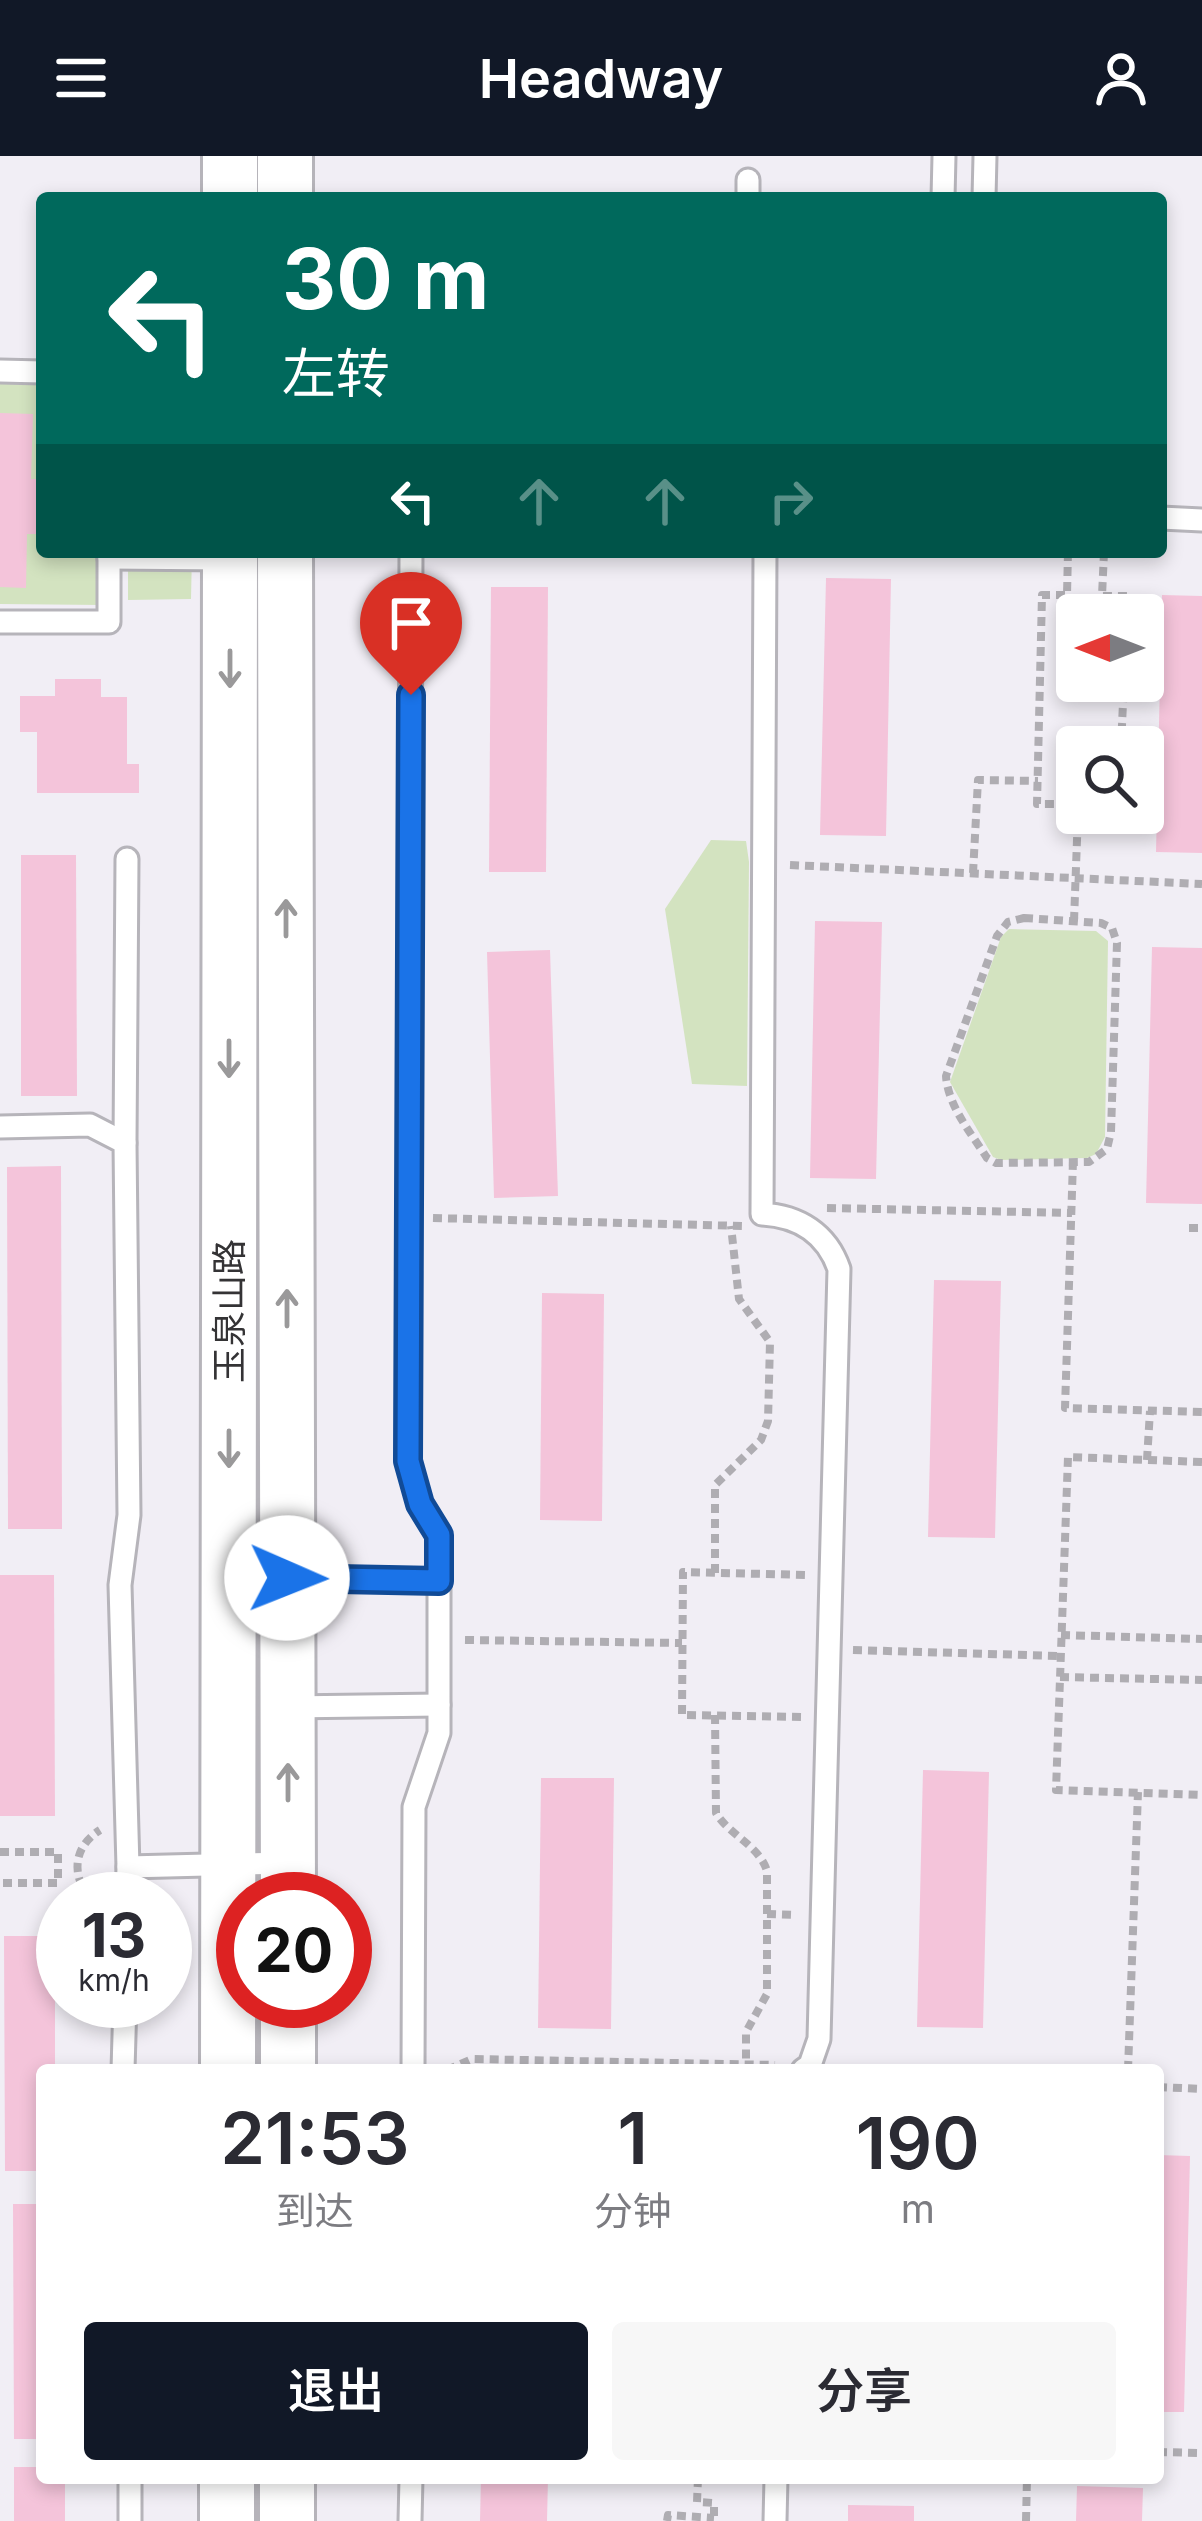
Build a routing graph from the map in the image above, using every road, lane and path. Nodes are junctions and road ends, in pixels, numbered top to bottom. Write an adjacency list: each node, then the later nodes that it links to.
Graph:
1 (230, 156): 5 (street)
2 (285, 156): 6 (street)
3 (944, 156): 7 (lane)
4 (986, 156): 8 (lane)
5 (230, 192)
6 (285, 192)
7 (943, 192)
8 (984, 192)
9 (0, 371): 10 (lane)
10 (36, 371)
11 (1167, 518): 12 (lane)
12 (1202, 520)
13 (110, 558): 21 (lane)
14 (230, 558): 64 (street, 玉泉山路, one-way to 64)
15 (285, 558): 46 (street, 玉泉山路, one-way to 15)
16 (411, 558): 47 (lane)
17 (765, 558): 25 (lane)
18 (1068, 558): 22 (path)
19 (1104, 558): 20 (path)
20 (1102, 594)
21 (0, 622)
22 (1038, 781): 23 (path); 27 (path)
23 (1056, 806)
24 (1077, 834): 28 (path)
25 (764, 856): 27 (path); 35 (lane)
26 (127, 859): 32 (lane)
27 (973, 873): 28 (path)
28 (1077, 878): 29 (path); 30 (path)
29 (1202, 884)
30 (1073, 921): 33 (path); 33 (path)
31 (0, 1127): 32 (lane)
32 (125, 1143): 62 (lane)
33 (1073, 1161): 34 (path)
34 (1072, 1213): 35 (path); 40 (path)
35 (762, 1216): 37 (path); 52 (lane)
36 (422, 1217): 37 (path)
37 (731, 1226): 44 (path)
38 (1189, 1228): 39 (path)
39 (1202, 1228)
40 (1150, 1411): 41 (path); 42 (path)
41 (1202, 1412)
42 (1147, 1460): 43 (path); 48 (path)
43 (1202, 1462)
44 (715, 1573): 45 (path); 51 (path)
45 (824, 1576)
46 (287, 1578): 47 (lane); 57 (street, 玉泉山路)
47 (439, 1581): 50 (lane)
48 (1061, 1635): 49 (path); 53 (path)
49 (1202, 1639)
50 (439, 1640): 51 (path); 56 (lane)
51 (682, 1643): 58 (path)
52 (829, 1649): 53 (path); 81 (lane)
53 (1061, 1656): 54 (path)
54 (1060, 1677): 55 (path); 60 (path)
55 (1202, 1680)
56 (439, 1705): 57 (lane); 78 (lane)
57 (288, 1707): 71 (street, 玉泉山路, one-way to 57)
58 (715, 1715): 59 (path); 80 (path)
59 (820, 1717)
60 (1138, 1792): 61 (path); 82 (path)
61 (1202, 1795)
62 (127, 1820): 66 (path); 67 (lane)
63 (0, 1852): 65 (path)
64 (228, 1864): 67 (lane); 70 (lane); 76 (street, 玉泉山路)
65 (58, 1866): 66 (path); 72 (path)
66 (76, 1866): 68 (path)
67 (128, 1867): 69 (lane)
68 (77, 1872)
69 (128, 1872)
70 (256, 1872)
71 (288, 1872)
72 (0, 1883)
73 (124, 2028): 75 (lane)
74 (288, 2028): 77 (street)
75 (123, 2064)
76 (228, 2064)
77 (288, 2064)
78 (413, 2064)
79 (461, 2064): 80 (path)
80 (746, 2064)
81 (810, 2064)
82 (1128, 2064)
83 (1164, 2087): 84 (path)
84 (1202, 2089)
85 (1164, 2452): 86 (path)
86 (1202, 2453)
87 (130, 2484): 95 (lane)
88 (227, 2484): 96 (street)
89 (287, 2484): 97 (street)
90 (411, 2484): 98 (lane)
91 (698, 2484): 94 (path)
92 (776, 2484): 100 (lane)
93 (1027, 2484): 101 (path)
94 (714, 2519): 99 (path)
95 (130, 2521)
96 (227, 2521)
97 (287, 2521)
98 (410, 2521)
99 (668, 2521)
100 (775, 2521)
101 (1026, 2521)

